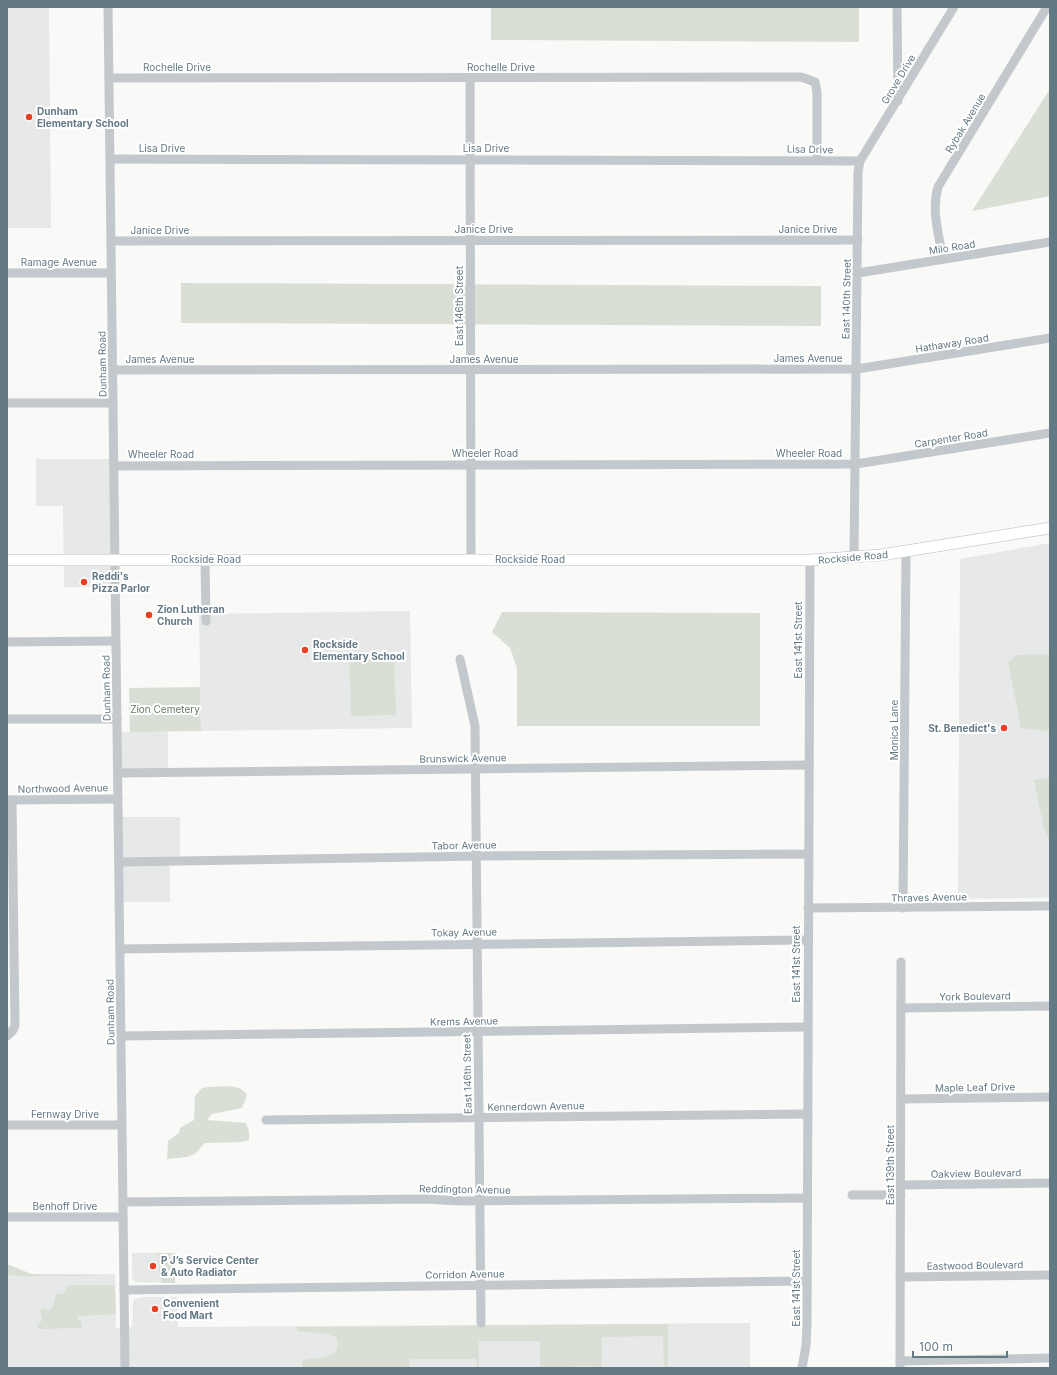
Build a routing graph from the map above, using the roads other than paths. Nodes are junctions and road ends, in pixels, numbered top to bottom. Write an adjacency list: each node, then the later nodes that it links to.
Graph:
1 (108, 7): 5 (street, Dunham Road)
2 (897, 7): 7 (street)
3 (954, 7): 7 (street, Grove Drive)
4 (1047, 7): 16 (street, Rybak Avenue)
5 (109, 78): 6 (street, Rochelle Drive); 8 (street, Dunham Road)
6 (470, 78): 9 (street, East 146th Street); 10 (street, Rochelle Drive)
7 (898, 101): 11 (street, Grove Drive)
8 (111, 159): 9 (street, Lisa Drive); 14 (street, Dunham Road)
9 (470, 159): 10 (street, Lisa Drive); 12 (street, East 146th Street)
10 (817, 160): 11 (street, Lisa Drive)
11 (860, 161): 13 (street, East 140th Street)
12 (470, 240): 13 (street, Janice Drive); 14 (street, Janice Drive); 23 (street, East 146th Street)
13 (858, 240): 19 (street, East 140th Street)
14 (111, 241): 18 (street, Dunham Road)
15 (1050, 242): 16 (street, Milo Road)
16 (943, 259): 19 (street, Milo Road)
17 (7, 273): 18 (street, Ramage Avenue)
18 (111, 273): 22 (street, Dunham Road)
19 (858, 273): 21 (street, East 140th Street)
20 (1050, 338): 21 (street, Hathaway Road)
21 (856, 369): 23 (street, James Avenue); 28 (street, East 140th Street)
22 (112, 370): 23 (street, James Avenue); 25 (street, Dunham Road)
23 (470, 370): 27 (street, East 146th Street)
24 (7, 403): 25 (street)
25 (113, 403): 29 (street, Dunham Road)
26 (1050, 433): 28 (street, Carpenter Road)
27 (471, 464): 28 (street, Wheeler Road); 29 (street, Wheeler Road); 34 (street, East 146th Street)
28 (856, 464): 32 (street, East 140th Street)
29 (115, 466): 36 (street, Dunham Road)
30 (1050, 528): 31 (main road, Rockside Road)
31 (906, 552): 32 (main road, Rockside Road); 55 (street, Monica Lane)
32 (854, 558): 37 (main road, Rockside Road)
33 (205, 559): 34 (main road, Rockside Road); 36 (main road, Rockside Road); 38 (street)
34 (471, 559): 37 (main road, Rockside Road)
35 (7, 560): 36 (main road, Rockside Road)
36 (116, 560): 39 (street, Dunham Road)
37 (810, 560): 44 (street, East 141st Street)
38 (206, 621)
39 (116, 641): 40 (street); 43 (street, Dunham Road)
40 (7, 642)
41 (460, 659): 45 (street, East 146th Street)
42 (7, 719): 43 (street)
43 (117, 719): 46 (street, Dunham Road)
44 (809, 765): 45 (street, Brunswick Avenue); 49 (street, East 141st Street)
45 (474, 769): 46 (street, Brunswick Avenue); 50 (street, East 146th Street)
46 (118, 773): 47 (street, Dunham Road)
47 (118, 799): 48 (street, Northwood Avenue); 51 (street, Dunham Road)
48 (10, 800): 52 (street)
49 (808, 854): 50 (street, Tabor Avenue); 54 (street, East 141st Street)
50 (476, 856): 51 (street, Tabor Avenue); 57 (street, East 146th Street)
51 (119, 862): 58 (street, Dunham Road)
52 (10, 878): 59 (street)
53 (1050, 906): 55 (street, Thraves Avenue)
54 (808, 908): 55 (street, Thraves Avenue); 56 (street, East 141st Street)
55 (903, 908)
56 (807, 940): 57 (street, Tokay Avenue); 63 (street, East 141st Street)
57 (477, 943): 58 (street, Tokay Avenue); 64 (street, East 146th Street)
58 (120, 949): 66 (street, Dunham Road)
59 (10, 958): 65 (street)
60 (901, 962): 62 (street, East 139th Street)
61 (1050, 1006): 62 (street, York Boulevard)
62 (901, 1008): 68 (street, East 139th Street)
63 (807, 1027): 64 (street, Krems Avenue); 69 (street, East 141st Street)
64 (478, 1032): 66 (street, Krems Avenue); 70 (street, East 146th Street)
65 (10, 1033)
66 (121, 1036): 73 (street, Dunham Road)
67 (1050, 1097): 68 (street, Maple Leaf Drive)
68 (901, 1099): 75 (street, East 139th Street)
69 (808, 1114): 70 (street, Kennerdown Avenue); 78 (street, East 141st Street)
70 (479, 1117): 71 (street, Kennerdown Avenue); 79 (street, East 146th Street)
71 (266, 1120)
72 (7, 1125): 73 (street, Fernway Drive)
73 (122, 1125): 80 (street, Dunham Road)
74 (1050, 1183): 75 (street, Oakview Boulevard)
75 (901, 1185): 77 (street, East 139th Street)
76 (852, 1194): 77 (street)
77 (901, 1194): 84 (street, East 139th Street)
78 (807, 1198): 79 (street, Reddington Avenue); 85 (street, East 141st Street)
79 (479, 1201): 80 (street, Reddington Avenue); 86 (street, East 146th Street)
80 (123, 1202): 82 (street, Dunham Road)
81 (7, 1217): 82 (street, Benhoff Drive)
82 (123, 1217): 87 (street, Dunham Road)
83 (1050, 1275): 84 (street, Eastwood Boulevard)
84 (900, 1277): 90 (street, East 139th Street)
85 (807, 1281): 86 (street, Corridon Avenue); 92 (street, East 141st Street)
86 (481, 1284): 87 (street, Corridon Avenue); 88 (street, East 146th Street)
87 (124, 1290): 91 (street, Dunham Road)
88 (481, 1323)
89 (1050, 1358): 90 (street)
90 (900, 1365)
91 (125, 1368)
92 (802, 1368)

